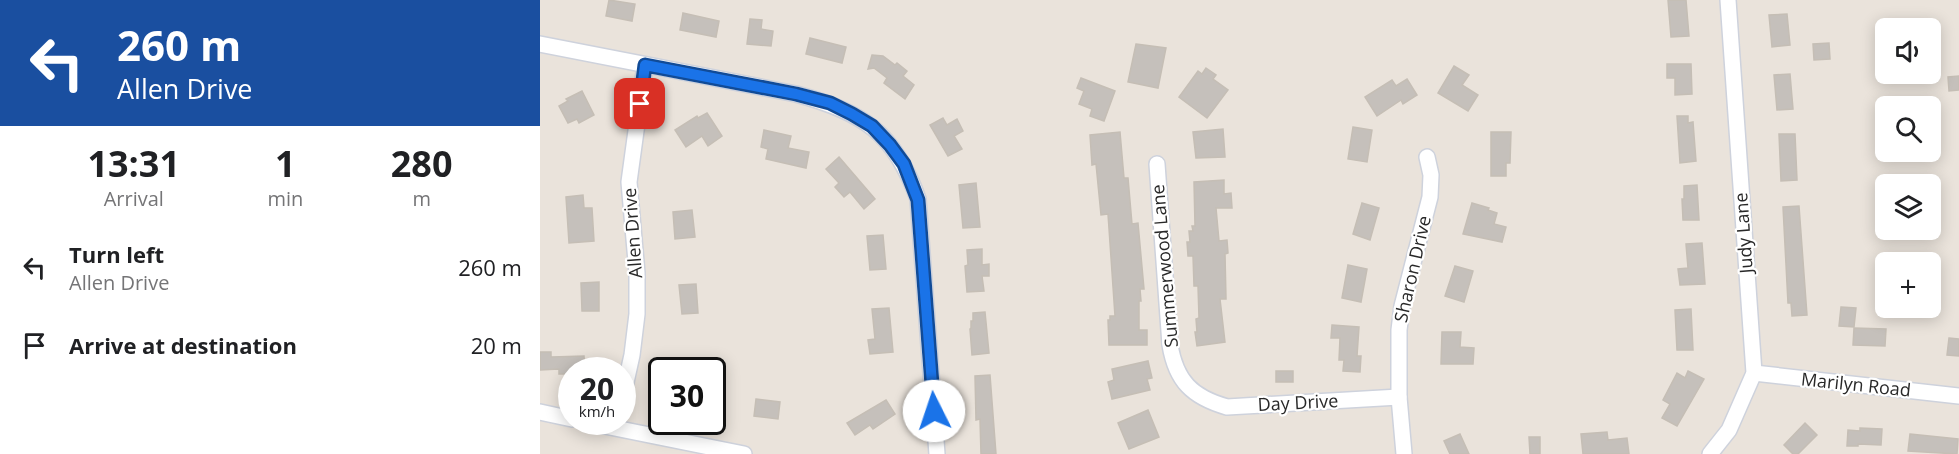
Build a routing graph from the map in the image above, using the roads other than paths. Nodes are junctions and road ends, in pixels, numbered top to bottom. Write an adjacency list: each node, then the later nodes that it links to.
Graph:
1 (1728, 0): 7 (street, Judy Lane)
2 (540, 44): 3 (street)
3 (645, 65): 6 (street, Allen Drive); 15 (street)
4 (1427, 158): 10 (street, Sharon Drive)
5 (1156, 164): 8 (street, Summerwood Lane)
6 (632, 357)
7 (1754, 373): 9 (street, Marilyn Road); 17 (street, Judy Lane)
8 (1198, 396): 10 (street, Day Drive)
9 (1959, 396)
10 (1400, 397): 16 (street, Sharon Drive)
11 (540, 412): 12 (street)
12 (558, 416)
13 (636, 429): 14 (street)
14 (744, 454)
15 (937, 454)
16 (1404, 454)
17 (1710, 454)

